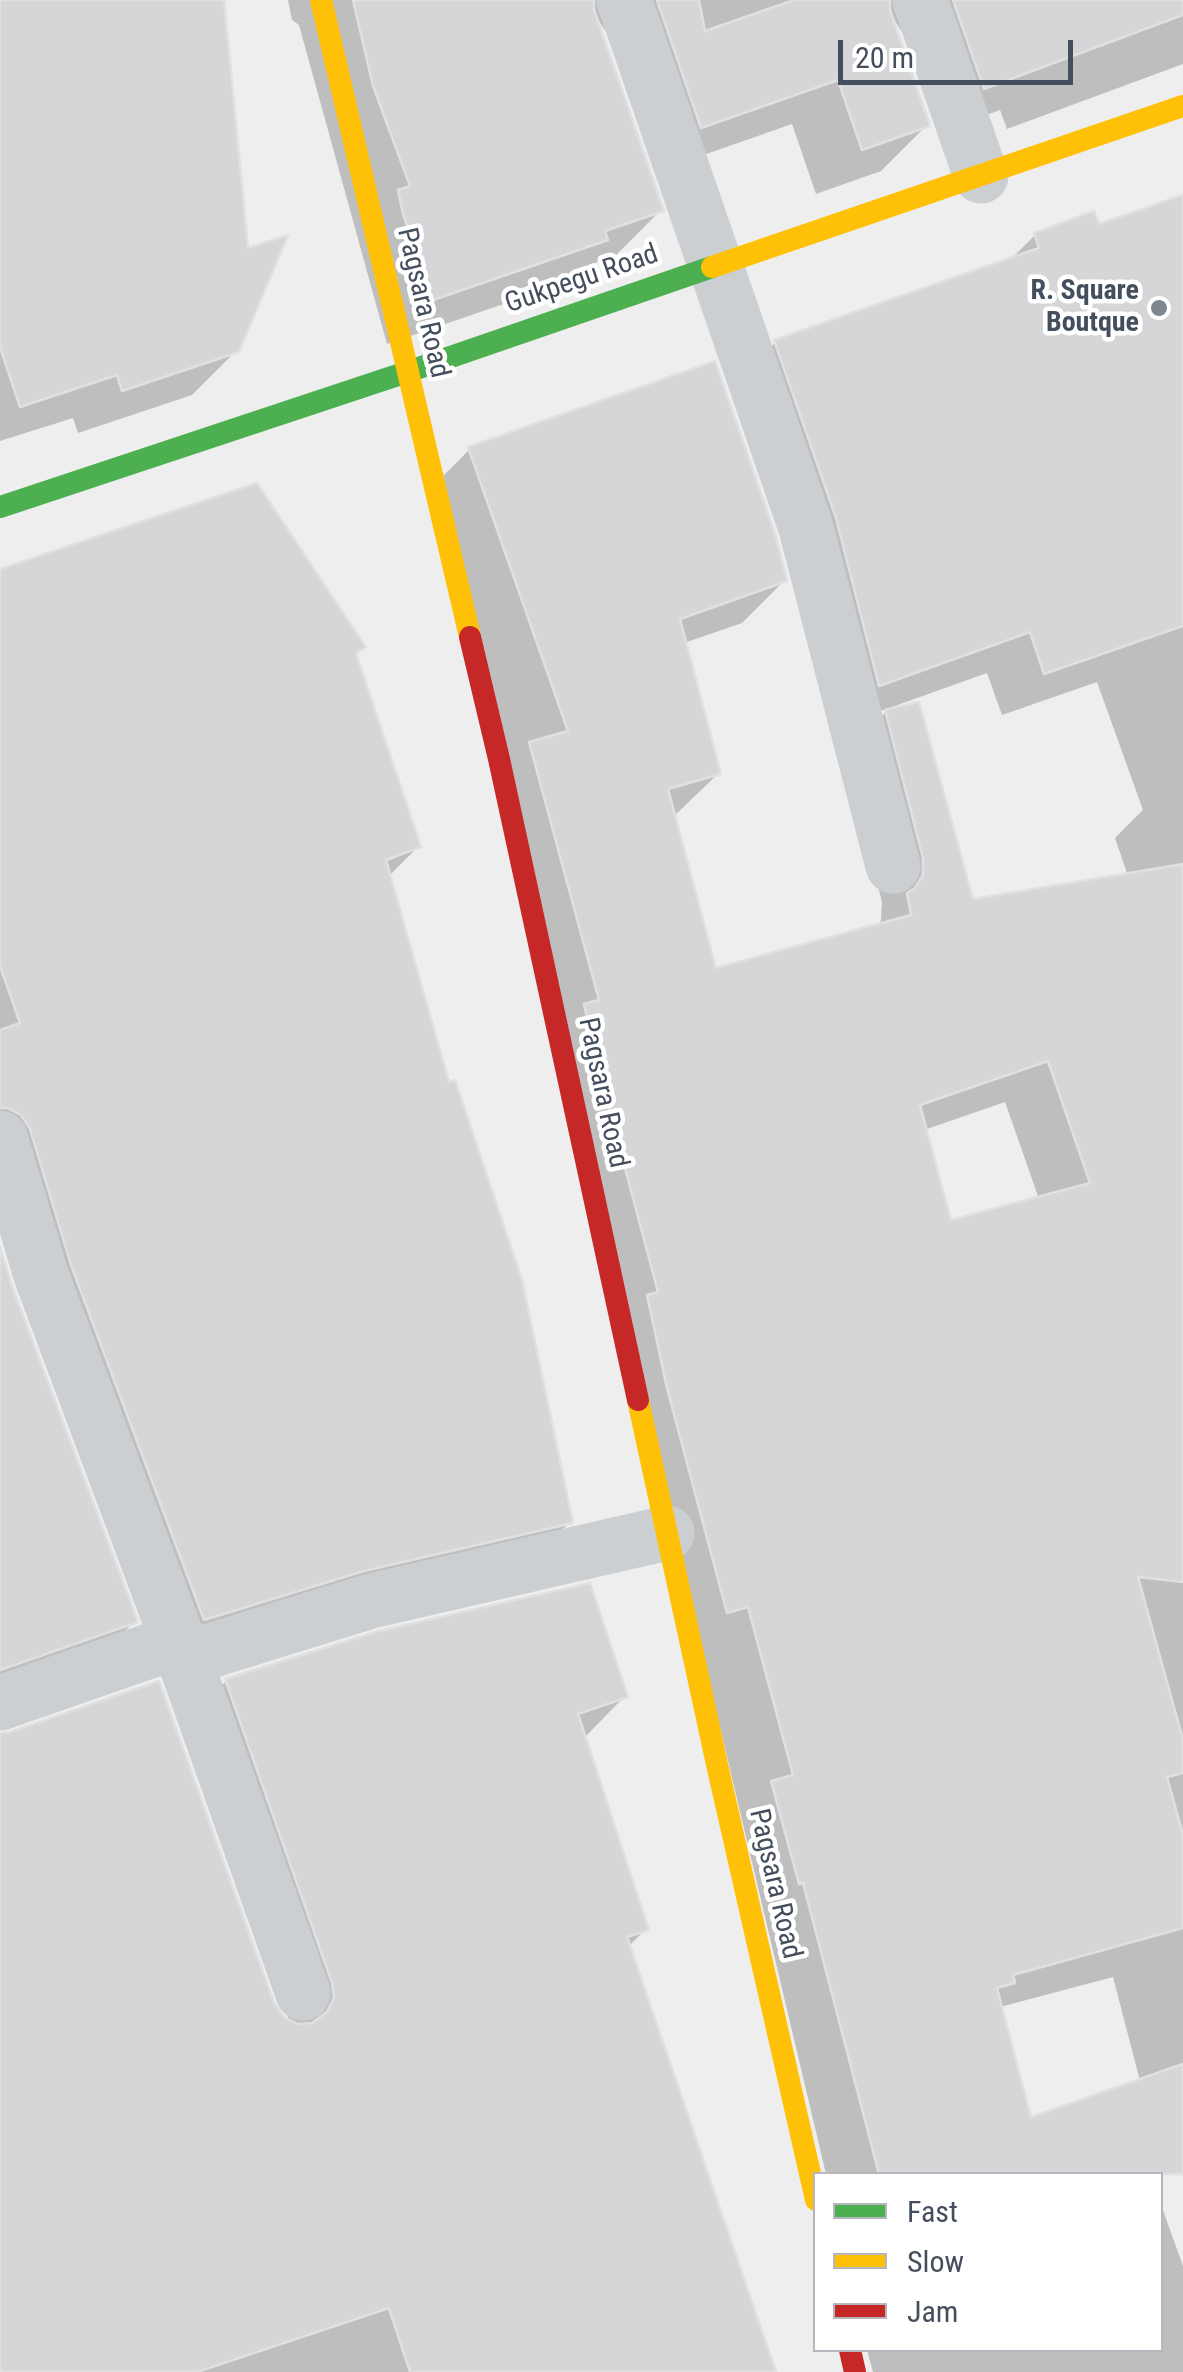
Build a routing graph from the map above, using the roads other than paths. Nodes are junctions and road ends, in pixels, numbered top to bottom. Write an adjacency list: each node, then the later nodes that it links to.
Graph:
1 (321, 0): 7 (street, Pagsara Road)
2 (624, 0): 6 (street)
3 (920, 0): 5 (street)
4 (1183, 106): 5 (street, Gukpegu Road)
5 (981, 176): 6 (street, Gukpegu Road)
6 (716, 266): 7 (street, Gukpegu Road); 9 (street)
7 (407, 372): 8 (street, Gukpegu Road); 12 (street, Pagsara Road)
8 (0, 507)
9 (894, 866)
10 (0, 1138): 11 (street)
11 (15, 1243): 13 (street)
12 (666, 1532): 13 (street); 16 (street, Pagsara Road)
13 (181, 1650): 14 (street); 15 (street)
14 (0, 1703)
15 (303, 1992)
16 (813, 2187)

